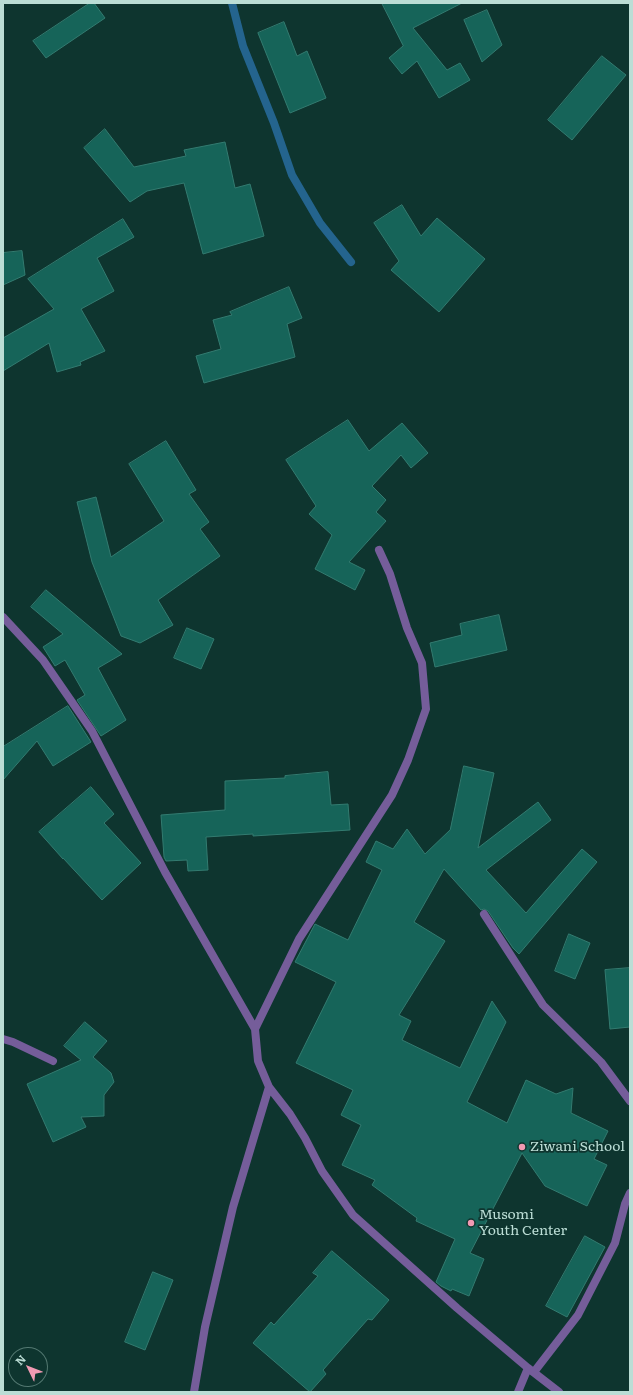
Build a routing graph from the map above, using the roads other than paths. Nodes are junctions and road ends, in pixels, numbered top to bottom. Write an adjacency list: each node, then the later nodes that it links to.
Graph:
1 (379, 550): 4 (street)
2 (3, 617): 4 (street)
3 (484, 914): 8 (street)
4 (255, 1029): 7 (street)
5 (3, 1039): 6 (street)
6 (53, 1061)
7 (268, 1087): 10 (street); 11 (street)
8 (630, 1101)
9 (630, 1193): 10 (street)
10 (531, 1370): 12 (street); 13 (street)
11 (194, 1392)
12 (518, 1392)
13 (559, 1392)

